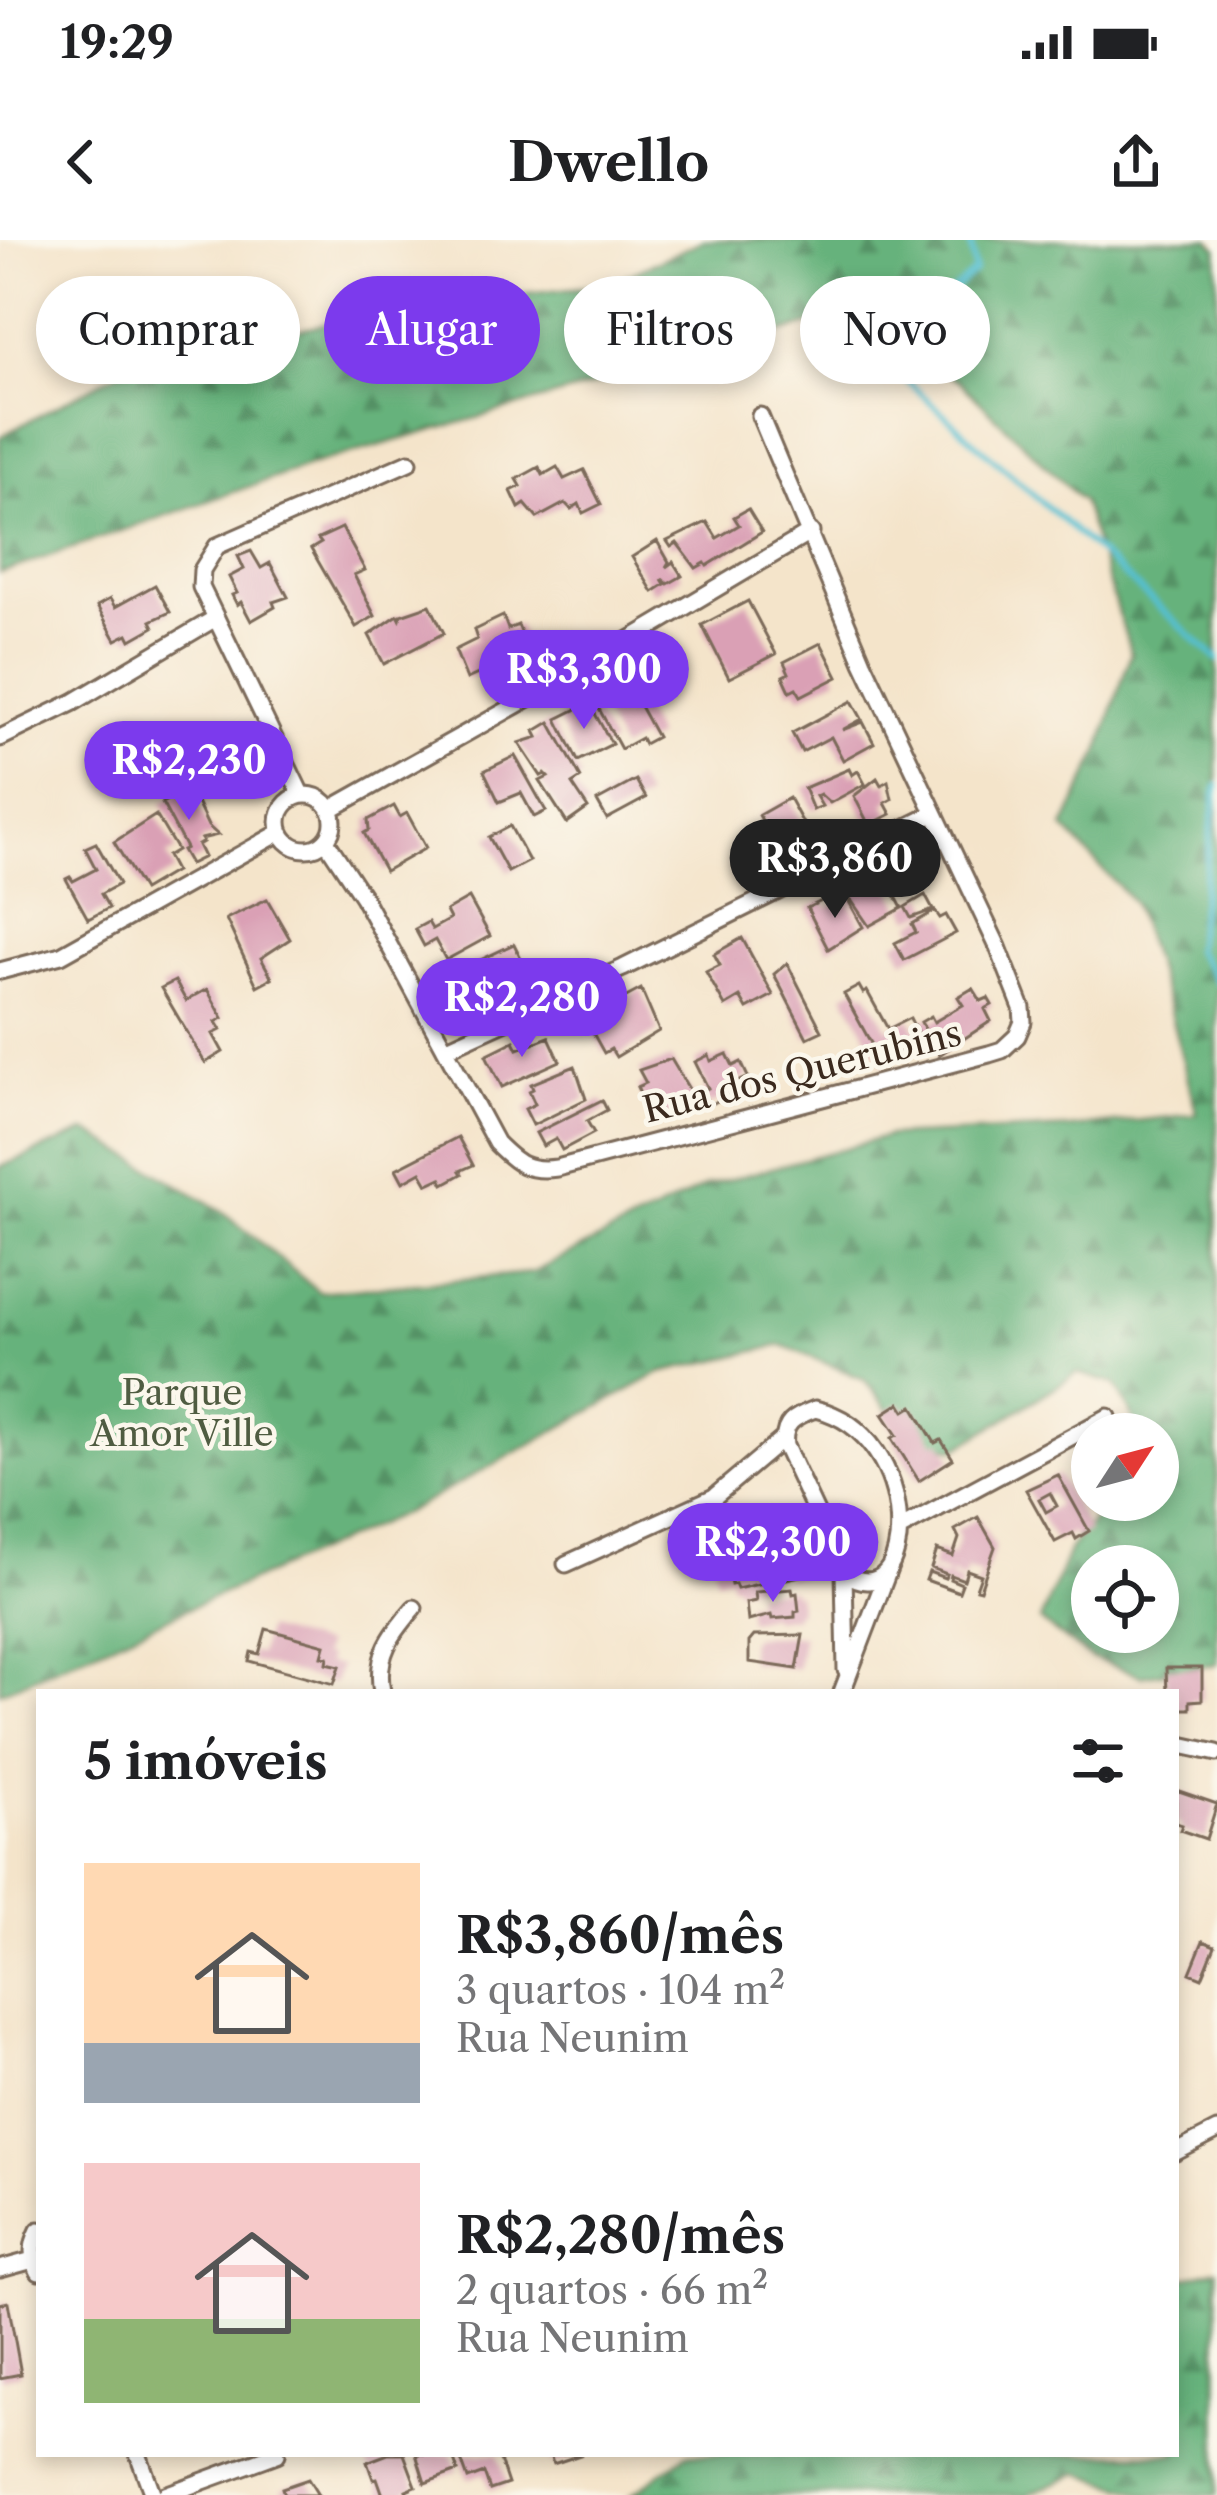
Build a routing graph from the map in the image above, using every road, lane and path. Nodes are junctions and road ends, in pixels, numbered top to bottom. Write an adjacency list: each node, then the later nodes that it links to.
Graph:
1 (760, 416): 3 (street, Rua dos Querubins)
2 (409, 462): 4 (street)
3 (811, 532): 7 (street); 8 (street, Rua dos Querubins)
4 (214, 620): 5 (street); 6 (street)
5 (0, 738)
6 (301, 794): 7 (street); 9 (street)
7 (331, 809): 10 (street)
8 (933, 814): 12 (street); 12 (street, Rua dos Querubins)
9 (281, 832): 10 (street); 11 (street)
10 (326, 841): 12 (street, Rua dos Querubins)
11 (0, 971)
12 (445, 1048)
13 (784, 1438): 15 (street); 16 (street); 18 (street)
14 (1071, 1438): 15 (street)
15 (901, 1528): 17 (street)
16 (566, 1564)
17 (890, 1566): 18 (street); 20 (street)
18 (844, 1572): 20 (street)
19 (414, 1608): 21 (street)
20 (845, 1685)
21 (382, 1689)
22 (1179, 1745): 23 (street)
23 (1217, 1753)
24 (1217, 2131): 25 (street)
25 (1179, 2150)
26 (36, 2236): 27 (street)
27 (36, 2266): 28 (street)
28 (0, 2269)
29 (139, 2457): 31 (street)
30 (270, 2457): 32 (street)
31 (154, 2495)
32 (165, 2495)

